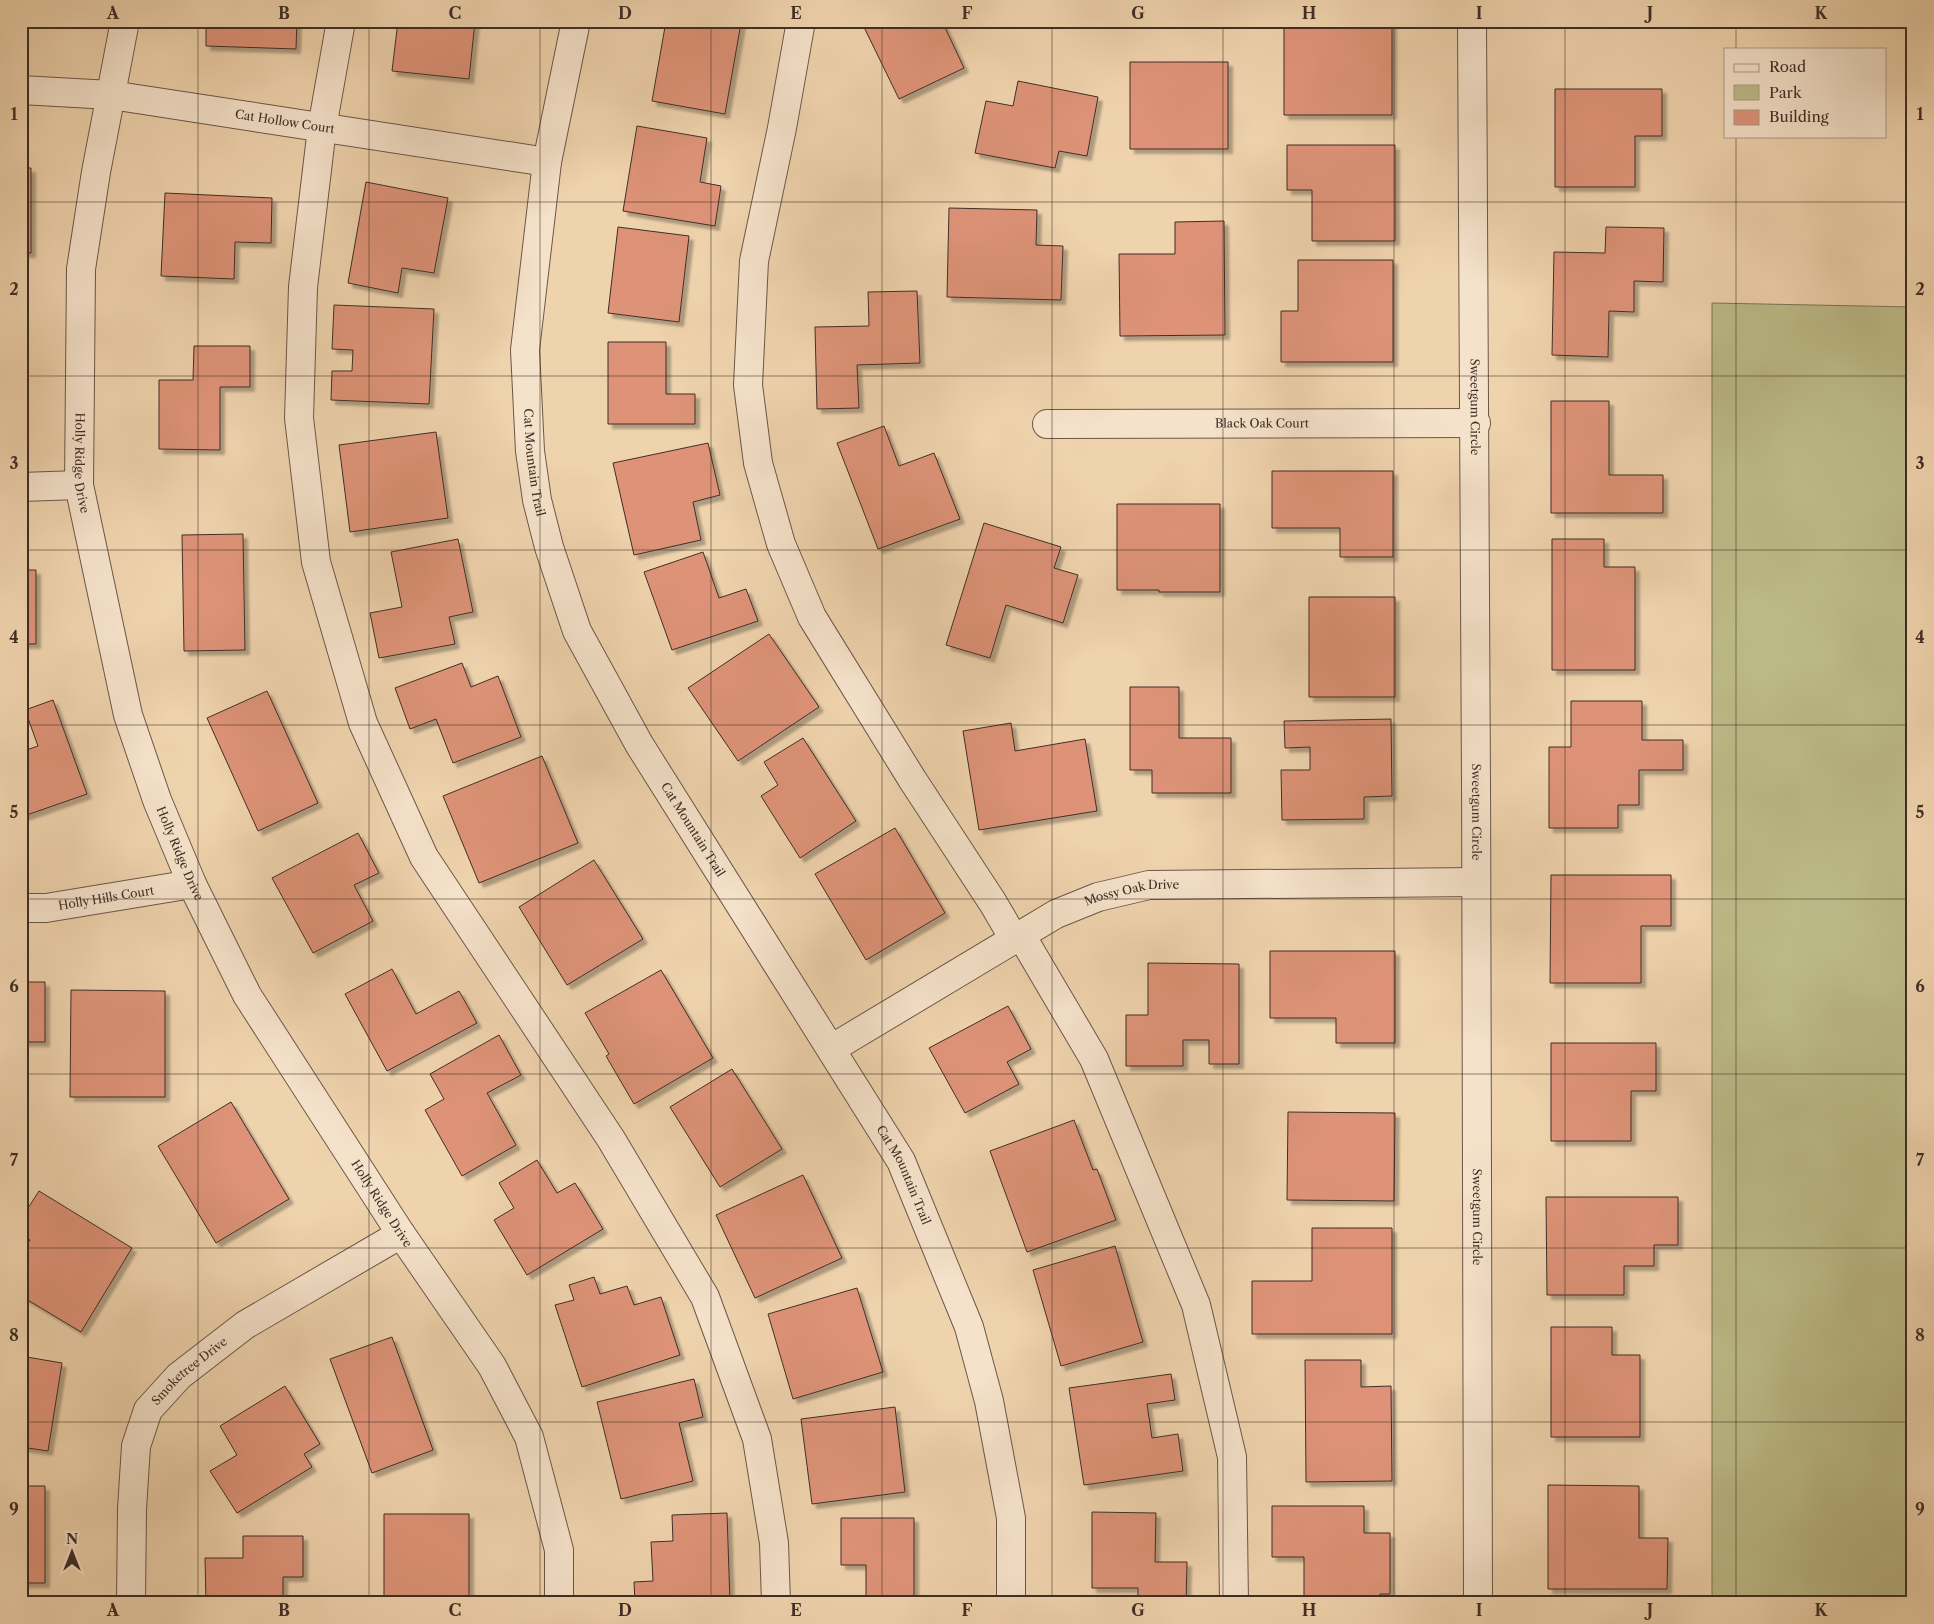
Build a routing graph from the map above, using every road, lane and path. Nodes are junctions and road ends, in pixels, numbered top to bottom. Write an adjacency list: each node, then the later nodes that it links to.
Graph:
1 (125, 21): 7 (street, Holly Ridge Drive)
2 (341, 21): 8 (street)
3 (576, 21): 9 (street, Cat Mountain Trail)
4 (801, 21): 17 (street)
5 (1472, 21): 10 (street, Sweetgum Circle)
6 (21, 90): 7 (street, Cat Hollow Court)
7 (111, 95): 8 (street, Cat Hollow Court); 12 (street, Holly Ridge Drive)
8 (322, 128): 9 (street, Cat Hollow Court); 22 (street)
9 (547, 162): 18 (street, Cat Mountain Trail)
10 (1476, 422): 11 (street, Black Oak Court); 14 (street, Sweetgum Circle)
11 (1047, 424)
12 (79, 485): 13 (street); 15 (street, Holly Ridge Drive)
13 (21, 487)
14 (1475, 882): 17 (street, Mossy Oak Drive); 25 (street, Sweetgum Circle)
15 (192, 884): 16 (street, Holly Hills Court); 19 (street, Holly Ridge Drive)
16 (21, 908)
17 (1017, 937): 18 (street, Mossy Oak Drive); 24 (street)
18 (831, 1049): 23 (street, Cat Mountain Trail)
19 (401, 1234): 20 (street, Smoketree Drive); 21 (street, Holly Ridge Drive)
20 (131, 1603)
21 (559, 1603)
22 (776, 1603)
23 (1011, 1603)
24 (1234, 1603)
25 (1478, 1603)

